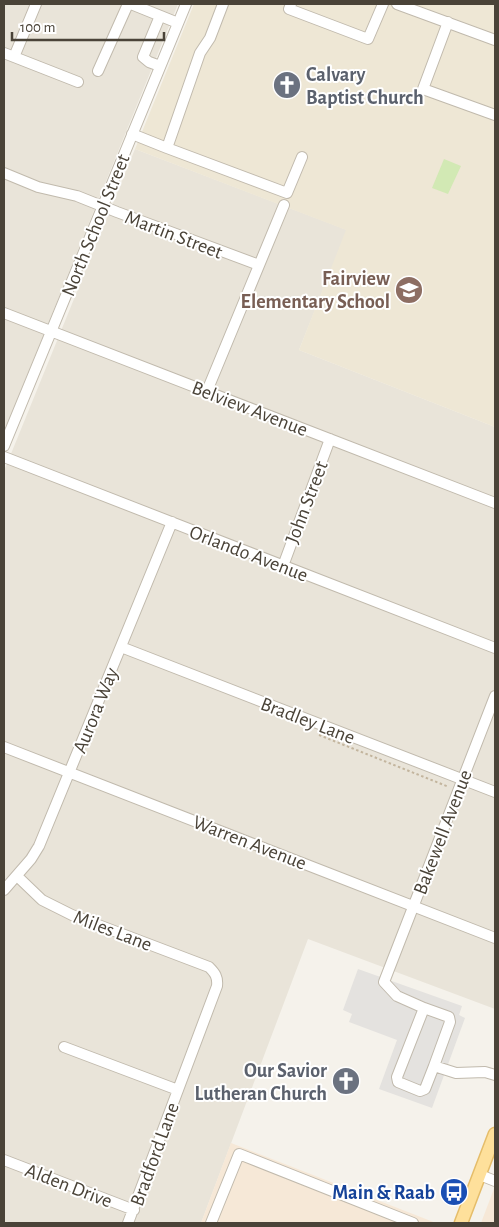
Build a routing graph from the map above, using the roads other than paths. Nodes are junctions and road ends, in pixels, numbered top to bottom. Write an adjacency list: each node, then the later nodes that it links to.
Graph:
1 (36, 4): 12 (street)
2 (130, 4): 8 (street); 14 (street)
3 (186, 4): 9 (street, North School Street)
4 (223, 4): 18 (street)
5 (383, 4): 7 (street)
6 (397, 4): 10 (street)
7 (288, 5)
8 (160, 16): 9 (street); 13 (street)
9 (178, 22): 13 (street, North School Street)
10 (448, 22): 11 (street); 16 (street)
11 (495, 40)
12 (9, 55): 15 (street)
13 (160, 66): 17 (street, North School Street)
14 (98, 71)
15 (78, 82)
16 (495, 115)
17 (132, 134): 18 (street); 21 (street, North School Street)
18 (167, 148): 19 (street)
19 (302, 157)
20 (4, 173): 21 (street, Martin Street)
21 (102, 206): 23 (street, Martin Street); 25 (street, North School Street)
22 (284, 206): 23 (street)
23 (259, 265): 26 (street)
24 (4, 313): 25 (street, Belview Avenue)
25 (51, 331): 26 (street, Belview Avenue); 28 (street, North School Street)
26 (207, 391): 27 (street, Belview Avenue)
27 (330, 439): 30 (street, Belview Avenue); 32 (street, John Street)
28 (4, 446)
29 (4, 457): 31 (street, Orlando Avenue)
30 (495, 503)
31 (172, 522): 32 (street, Orlando Avenue); 33 (street, Aurora Way)
32 (283, 566): 34 (street, Orlando Avenue)
33 (121, 647): 37 (street, Aurora Way); 38 (street, Bradley Lane)
34 (495, 648)
35 (495, 696): 38 (street, Bakewell Avenue)
36 (4, 747): 37 (street, Warren Avenue)
37 (70, 772): 40 (street, Aurora Way); 42 (street, Warren Avenue)
38 (462, 780): 39 (street, Bradley Lane); 42 (street, Bakewell Avenue)
39 (495, 792)
40 (17, 876): 41 (street, Aurora Way); 44 (street, Miles Lane)
41 (4, 890)
42 (414, 906): 43 (street, Warren Avenue); 45 (street, Bakewell Avenue)
43 (495, 938)
44 (214, 973): 49 (street, Bradford Lane)
45 (424, 1008): 47 (street); 47 (street)
46 (64, 1047): 49 (street)
47 (434, 1066): 48 (street)
48 (495, 1075)
49 (178, 1090): 55 (street, Bradford Lane)
50 (495, 1134): 51 (main road)
51 (492, 1154): 53 (main road)
52 (4, 1160): 55 (street, Alden Drive)
53 (480, 1174): 54 (street); 59 (main road)
54 (495, 1181)
55 (134, 1210): 56 (street, Bradford Lane)
56 (128, 1223)
57 (210, 1223): 58 (street)
58 (413, 1223)
59 (461, 1223)

